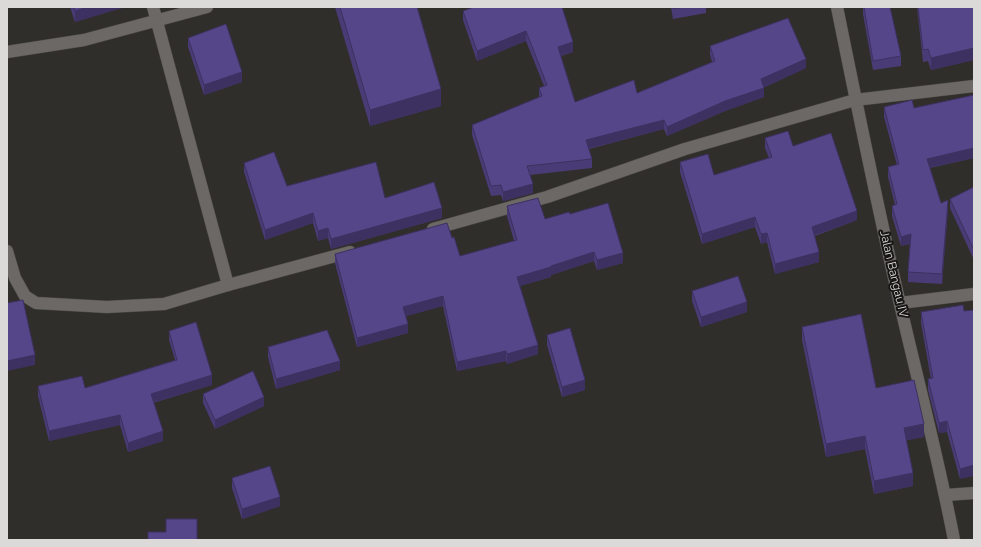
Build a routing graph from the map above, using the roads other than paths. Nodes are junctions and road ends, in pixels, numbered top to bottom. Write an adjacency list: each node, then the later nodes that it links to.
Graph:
1 (153, 7): 4 (street)
2 (207, 7): 4 (street)
3 (837, 7): 7 (street, Jalan Bangau IV)
4 (157, 20): 5 (street); 11 (street)
5 (7, 52)
6 (974, 86): 7 (street)
7 (855, 100): 8 (street); 13 (street, Jalan Bangau IV)
8 (424, 231)
9 (364, 248): 11 (street)
10 (7, 251): 11 (street)
11 (228, 285)
12 (974, 294): 13 (street)
13 (900, 303): 15 (street, Jalan Bangau IV)
14 (974, 493): 15 (street)
15 (946, 495): 16 (street, Jalan Bangau IV)
16 (954, 540)

